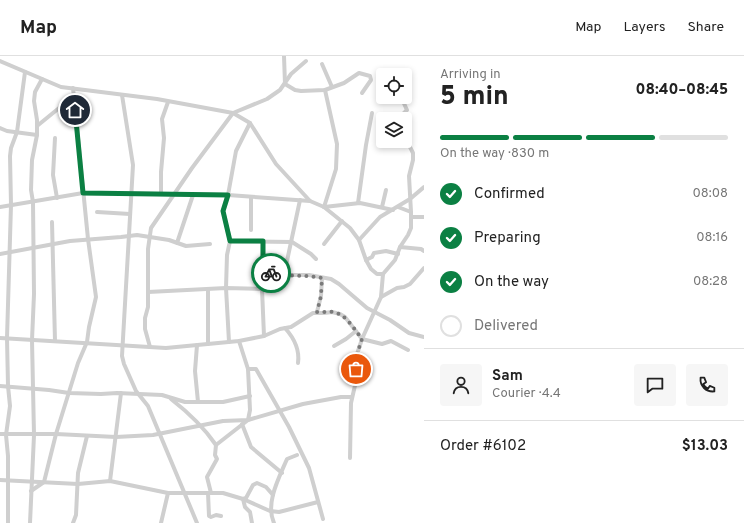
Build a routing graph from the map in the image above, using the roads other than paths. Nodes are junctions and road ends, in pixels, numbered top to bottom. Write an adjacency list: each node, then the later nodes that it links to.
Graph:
1 (284, 56): 7 (street)
2 (0, 61): 5 (street)
3 (306, 61): 7 (street)
4 (322, 64): 8 (street)
5 (25, 72): 6 (street); 20 (street)
6 (42, 79): 9 (street); 18 (street)
7 (285, 84): 10 (street); 15 (street)
8 (332, 87): 10 (street); 11 (street)
9 (73, 88): 12 (street); 14 (street)
10 (325, 90): 41 (street)
11 (362, 93)
12 (122, 95): 13 (street); 27 (street)
13 (168, 102): 15 (street); 28 (street)
14 (75, 110): 18 (street); 26 (street)
15 (233, 113): 17 (street); 29 (street)
16 (372, 113): 38 (street)
17 (250, 123): 31 (street); 36 (street)
18 (37, 126): 21 (street)
19 (0, 128): 20 (street)
20 (17, 132): 21 (street); 39 (street)
21 (37, 135): 37 (street)
22 (55, 138): 33 (street)
23 (410, 148): 34 (street)
24 (424, 187): 34 (street)
25 (386, 190): 42 (street)
26 (83, 193): 27 (street); 33 (street); 55 (street)
27 (132, 194): 28 (street); 47 (street)
28 (161, 194): 29 (street)
29 (173, 195): 30 (street); 54 (street)
30 (193, 195): 31 (street); 60 (street)
31 (228, 195): 32 (street); 57 (street)
32 (252, 197): 35 (street); 52 (street)
33 (57, 198): 37 (street)
34 (410, 199): 43 (street); 46 (street)
35 (300, 200): 36 (street); 59 (street)
36 (310, 201): 41 (street)
37 (33, 202): 39 (street); 65 (street)
38 (358, 203): 41 (street); 42 (street)
39 (11, 205): 40 (street); 67 (street)
40 (0, 207)
41 (324, 207): 50 (street)
42 (382, 207): 44 (street)
43 (398, 207): 44 (street); 46 (street)
44 (393, 210): 56 (street)
45 (97, 212): 47 (street)
46 (411, 212): 49 (street)
47 (130, 214): 53 (street)
48 (424, 216): 49 (street)
49 (411, 218): 64 (street)
50 (342, 221): 56 (street); 63 (street)
51 (52, 222): 61 (street)
52 (251, 230)
53 (129, 236): 54 (street); 55 (street); 97 (street)
54 (149, 236): 60 (street); 80 (street)
55 (88, 239): 61 (street); 94 (street)
56 (359, 240): 71 (street)
57 (230, 241): 58 (street); 78 (street)
58 (263, 241): 59 (street); 73 (street)
59 (292, 242): 70 (street); 75 (street)
60 (177, 243): 62 (street)
61 (53, 244): 65 (street); 92 (street)
62 (210, 244)
63 (324, 244)
64 (400, 247): 66 (street); 69 (street)
65 (34, 248): 67 (street); 91 (street)
66 (423, 249)
67 (9, 252): 68 (street); 88 (street)
68 (0, 254)
69 (398, 254): 71 (street); 74 (street)
70 (316, 258)
71 (366, 260): 74 (street)
72 (424, 268): 81 (street)
73 (263, 270): 75 (street); 79 (street)
74 (383, 274): 81 (street)
75 (284, 275): 76 (street)
76 (322, 278): 82 (street); 83 (street)
77 (208, 288): 78 (street); 80 (street); 96 (street)
78 (226, 288): 79 (street); 95 (street)
79 (262, 289): 86 (street)
80 (148, 292): 100 (street)
81 (381, 296): 83 (street)
82 (317, 312): 84 (street); 85 (street)
83 (374, 312): 89 (street); 90 (street)
84 (285, 328): 86 (street); 102 (street)
85 (356, 331): 90 (street); 99 (street)
86 (264, 336): 93 (street)
87 (0, 338): 88 (street)
88 (6, 338): 91 (street); 105 (street)
89 (424, 338)
90 (362, 339): 101 (street); 111 (street)
91 (32, 340): 92 (street); 106 (street)
92 (55, 341): 94 (street)
93 (239, 341): 95 (street); 103 (street)
94 (87, 342): 97 (street); 107 (street)
95 (229, 342): 96 (street)
96 (208, 344): 98 (street)
97 (122, 345): 100 (street); 109 (street)
98 (197, 345): 100 (street); 113 (street)
99 (334, 346)
100 (150, 347)
101 (408, 350)
102 (298, 363)
103 (248, 369): 110 (street); 114 (street)
104 (0, 386): 105 (street)
105 (8, 386): 106 (street); 121 (street)
106 (33, 388): 107 (street); 122 (street)
107 (69, 392): 108 (street); 120 (street)
108 (121, 393): 109 (street); 124 (street)
109 (139, 394): 112 (street); 118 (street)
110 (250, 396): 113 (street); 115 (street)
111 (352, 397): 114 (street); 127 (street)
112 (169, 398): 113 (street); 117 (street)
113 (198, 402)
114 (279, 410): 115 (street); 141 (street)
115 (248, 420): 116 (street); 117 (street)
116 (242, 424): 125 (street); 128 (street)
117 (200, 425): 118 (street); 125 (street)
118 (160, 433): 124 (street); 137 (street)
119 (0, 434): 121 (street)
120 (56, 434): 122 (street); 123 (street); 133 (street)
121 (6, 435): 122 (street); 131 (street)
122 (34, 435): 132 (street)
123 (87, 436): 124 (street); 134 (street)
124 (116, 437): 130 (street)
125 (216, 445): 138 (street)
126 (297, 455): 128 (street)
127 (350, 458)
128 (282, 473): 139 (street)
129 (0, 480): 131 (street)
130 (110, 480): 134 (street); 136 (street)
131 (8, 481): 132 (street); 145 (street)
132 (31, 481): 133 (street); 135 (street)
133 (44, 482): 134 (street); 135 (street)
134 (78, 484): 147 (street)
135 (31, 491): 146 (street)
136 (168, 493): 137 (street); 148 (street)
137 (185, 493): 138 (street); 149 (street)
138 (209, 493): 140 (street); 143 (street)
139 (273, 495): 140 (street); 142 (street)
140 (243, 499): 142 (street); 150 (street)
141 (318, 502): 142 (street); 144 (street)
142 (270, 511): 151 (street)
143 (221, 516)
144 (323, 519)
145 (8, 523)
146 (30, 523)
147 (73, 523)
148 (161, 523)
149 (197, 523)
150 (252, 523)
151 (274, 523)

